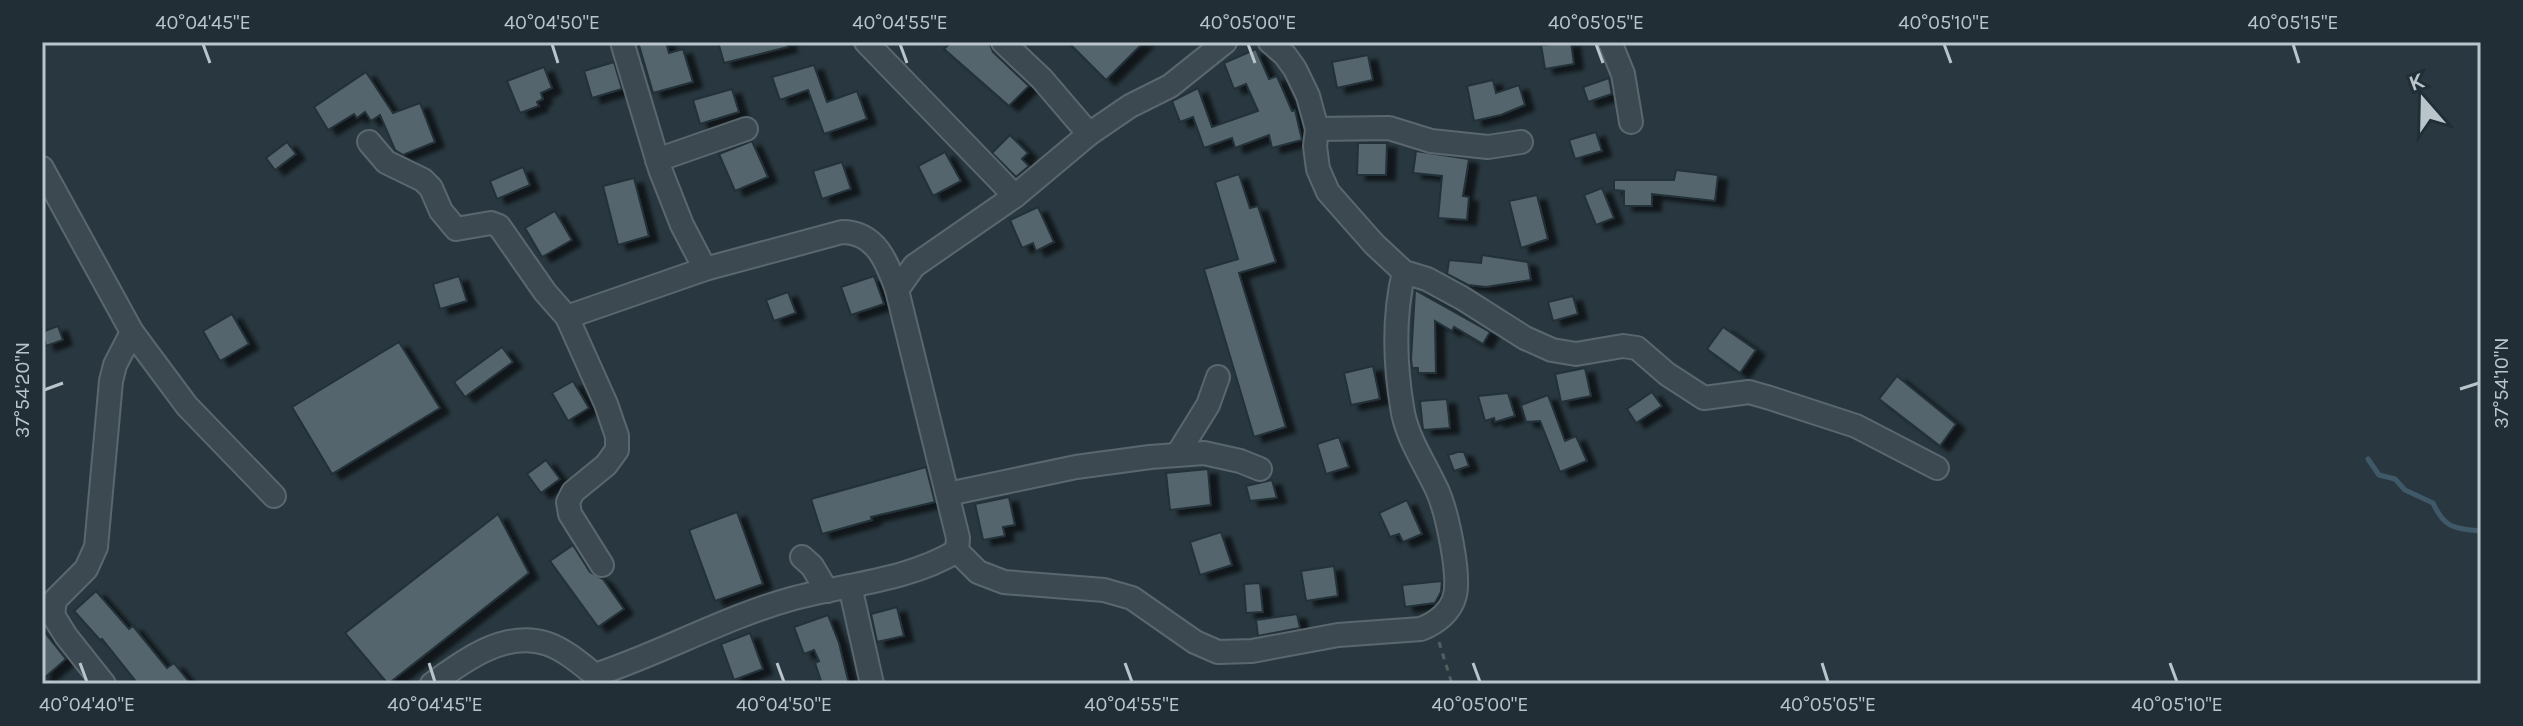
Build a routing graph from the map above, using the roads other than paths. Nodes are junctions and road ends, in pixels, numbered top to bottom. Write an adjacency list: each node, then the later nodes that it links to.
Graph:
1 (622, 42): 13 (street)
2 (866, 42): 15 (street)
3 (1003, 42): 10 (street)
4 (1225, 42): 10 (street)
5 (1270, 42): 9 (street)
6 (1610, 42): 7 (street)
7 (1631, 122)
8 (746, 129): 13 (street)
9 (1317, 129): 12 (street); 19 (street)
10 (1089, 134): 15 (street)
11 (369, 142): 21 (street)
12 (1521, 142)
13 (657, 160): 18 (street)
14 (42, 168): 22 (street)
15 (1015, 196): 17 (street)
16 (876, 248): 17 (street); 18 (street); 20 (street)
17 (927, 257): 20 (street)
18 (705, 269): 21 (street)
19 (1404, 272): 25 (street); 29 (street)
20 (897, 290): 27 (street)
21 (567, 317): 31 (street)
22 (132, 332): 28 (street); 35 (street)
23 (1218, 377): 24 (street)
24 (1177, 455): 26 (street); 27 (street)
25 (1937, 468)
26 (1260, 469)
27 (948, 494): 29 (street)
28 (274, 496)
29 (957, 551): 32 (street)
30 (802, 557): 33 (street)
31 (602, 565)
32 (850, 586): 33 (street); 37 (street)
33 (827, 591): 34 (street)
34 (597, 680): 36 (street)
35 (104, 684)
36 (432, 684)
37 (872, 684)

